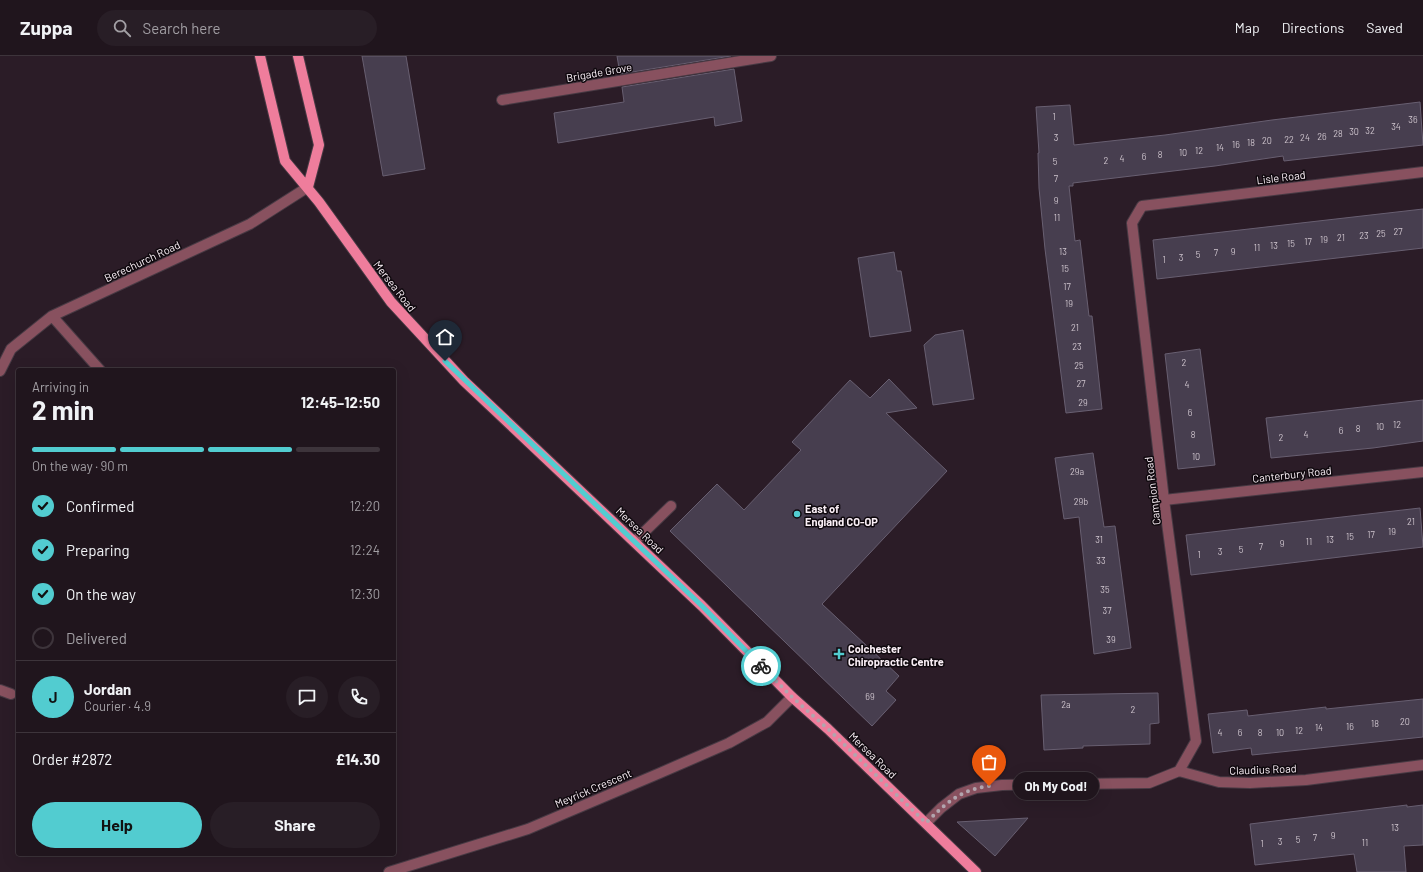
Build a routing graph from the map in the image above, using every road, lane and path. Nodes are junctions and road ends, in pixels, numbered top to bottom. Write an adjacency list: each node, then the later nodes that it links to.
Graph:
1 (260, 56): 7 (main road, Mersea Road)
2 (298, 56): 7 (main road)
3 (771, 56): 4 (street, Brigade Grove)
4 (742, 58): 5 (street, Brigade Grove)
5 (502, 100)
6 (1423, 172): 8 (street, Lisle Road)
7 (308, 187): 9 (street, Berechurch Road); 15 (main road, Mersea Road)
8 (1142, 206): 13 (street, Campion Road)
9 (52, 316): 10 (street); 11 (street, Berechurch Road)
10 (98, 368)
11 (0, 371)
12 (1423, 472): 13 (street, Canterbury Road)
13 (1164, 500): 20 (street, Campion Road)
14 (671, 506): 15 (street)
15 (635, 541): 18 (main road, Mersea Road)
16 (0, 690): 17 (street)
17 (11, 694)
18 (792, 697): 21 (main road, Mersea Road); 22 (street, Meyrick Crescent)
19 (1423, 765): 20 (street, Claudius Road)
20 (1180, 771): 21 (street)
21 (926, 823): 23 (main road, Mersea Road)
22 (389, 872)
23 (976, 872)

